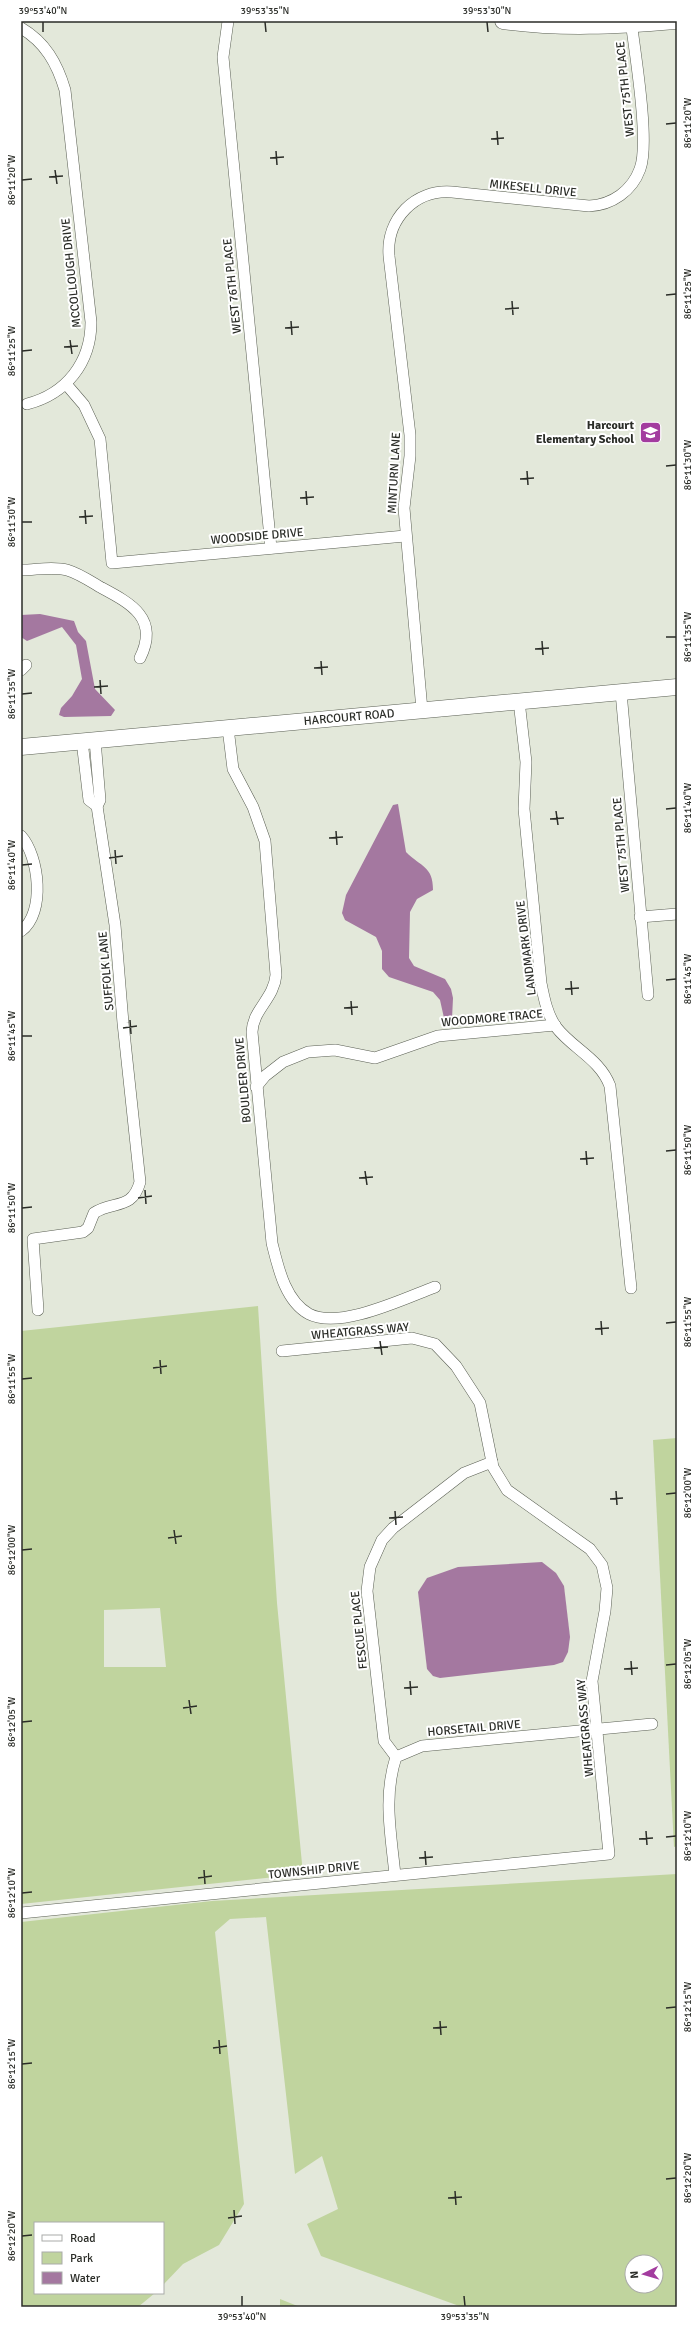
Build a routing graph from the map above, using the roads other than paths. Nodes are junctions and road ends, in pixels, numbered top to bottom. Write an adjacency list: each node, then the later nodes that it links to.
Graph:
1 (228, 21): 11 (street, WEST 76TH PLACE)
2 (503, 21): 4 (street)
3 (675, 21): 4 (street)
4 (631, 23): 6 (street, WEST 75TH PLACE)
5 (21, 28): 8 (street, MCCOLLOUGH DRIVE)
6 (643, 154): 7 (street, MIKESELL DRIVE)
7 (400, 216): 10 (street, MINTURN LANE)
8 (66, 384): 9 (street, MCCOLLOUGH DRIVE); 11 (street, WOODSIDE DRIVE)
9 (27, 404)
10 (405, 536): 11 (street, WOODSIDE DRIVE); 17 (street, MINTURN LANE)
11 (271, 548)
12 (21, 570): 13 (street)
13 (140, 658)
14 (677, 687): 15 (street, HARCOURT ROAD)
15 (620, 692): 16 (street, HARCOURT ROAD); 23 (street, WEST 75TH PLACE)
16 (519, 701): 17 (street, HARCOURT ROAD); 26 (street, LANDMARK DRIVE)
17 (422, 710): 18 (street, HARCOURT ROAD)
18 (228, 728): 19 (street, HARCOURT ROAD); 27 (street, BOULDER DRIVE)
19 (89, 740): 20 (street, HARCOURT ROAD); 30 (street, SUFFOLK LANE)
20 (21, 746)
21 (21, 836): 24 (street)
22 (677, 914): 23 (street)
23 (640, 917): 25 (street, WEST 75TH PLACE)
24 (21, 931)
25 (648, 996)
26 (555, 1025): 27 (street, WOODMORE TRACE); 29 (street, LANDMARK DRIVE)
27 (256, 1086): 28 (street, BOULDER DRIVE)
28 (435, 1287)
29 (630, 1288)
30 (38, 1310)
31 (282, 1351): 32 (street, WHEATGRASS WAY)
32 (492, 1462): 34 (street, WHEATGRASS WAY); 35 (street, FESCUE PLACE)
33 (652, 1724): 34 (street, HORSETAIL DRIVE)
34 (597, 1730): 35 (street, HORSETAIL DRIVE); 36 (street, WHEATGRASS WAY)
35 (396, 1757): 37 (street)
36 (609, 1854): 37 (street, TOWNSHIP DRIVE)
37 (395, 1875): 38 (street, TOWNSHIP DRIVE)
38 (21, 1913)

